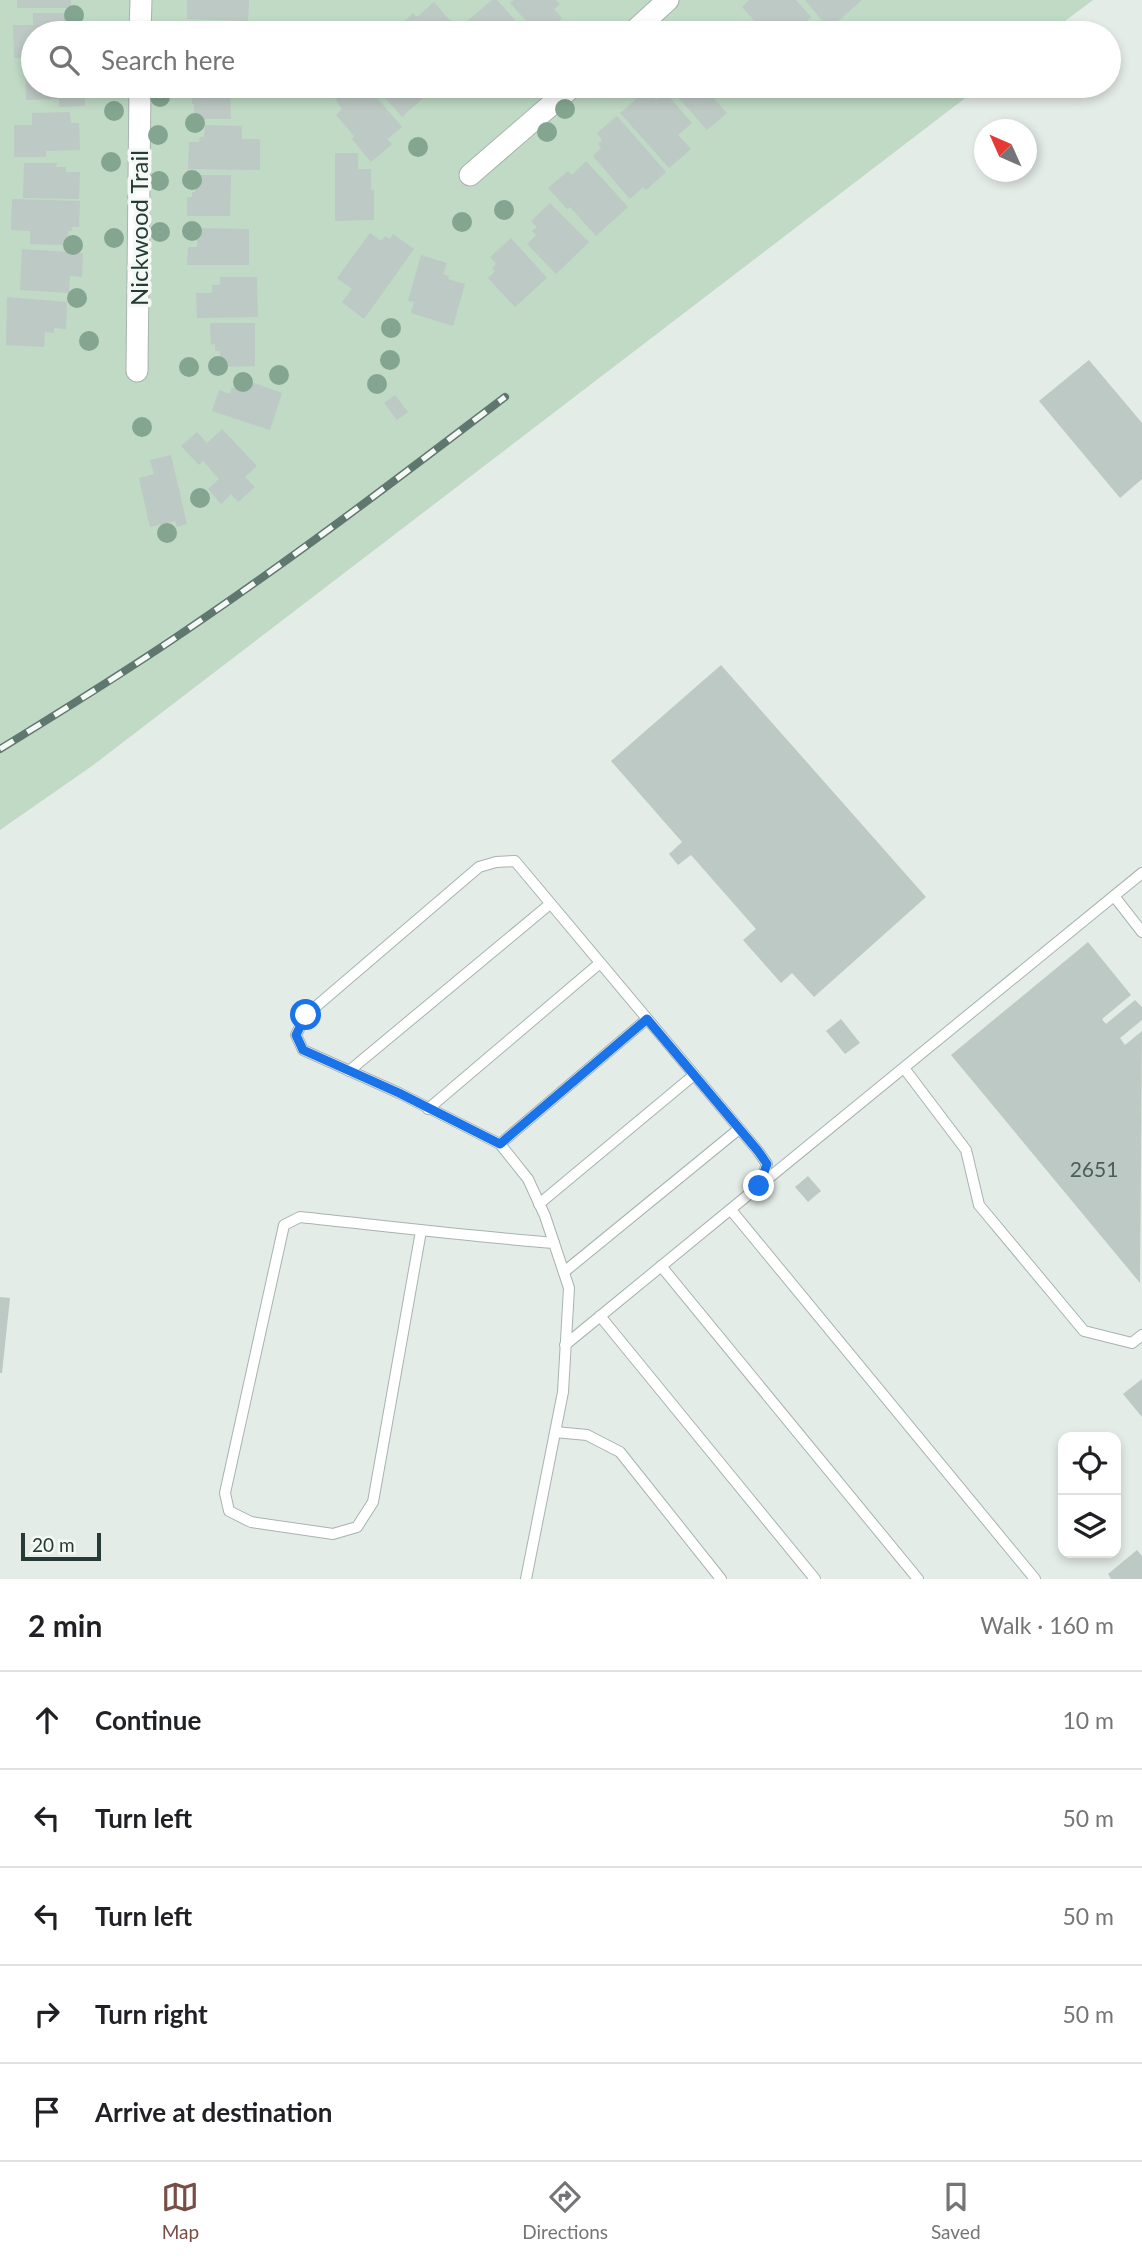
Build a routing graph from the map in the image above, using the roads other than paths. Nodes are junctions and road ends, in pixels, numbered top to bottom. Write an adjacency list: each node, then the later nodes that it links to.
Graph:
1 (141, 0): 3 (street)
2 (668, 0): 4 (street)
3 (140, 21)
4 (645, 21)
5 (140, 98): 8 (street, Nickwood Trail)
6 (559, 98): 7 (street)
7 (470, 175)
8 (138, 371)
9 (1142, 873): 10 (lane)
10 (1114, 896): 12 (lane); 15 (lane)
11 (550, 904): 13 (lane); 16 (lane); 16 (lane)
12 (1142, 932)
13 (600, 963): 14 (lane); 18 (lane)
14 (647, 1019): 17 (lane); 20 (lane)
15 (904, 1068): 21 (lane); 29 (lane)
16 (349, 1071): 18 (lane)
17 (694, 1075): 19 (lane); 22 (lane)
18 (428, 1109): 20 (lane)
19 (739, 1129): 21 (lane); 27 (lane)
20 (500, 1144): 22 (lane)
21 (759, 1186): 23 (lane)
22 (538, 1204): 25 (lane)
23 (731, 1210): 26 (lane); 36 (lane)
24 (421, 1231): 24 (lane); 25 (lane)
25 (554, 1243): 27 (lane)
26 (661, 1266): 28 (lane); 35 (lane)
27 (564, 1272): 30 (lane)
28 (600, 1316): 30 (lane); 34 (lane)
29 (1142, 1335)
30 (565, 1345): 31 (lane)
31 (555, 1432): 32 (lane); 33 (lane)
32 (526, 1579)
33 (720, 1579)
34 (815, 1579)
35 (918, 1579)
36 (1035, 1579)

